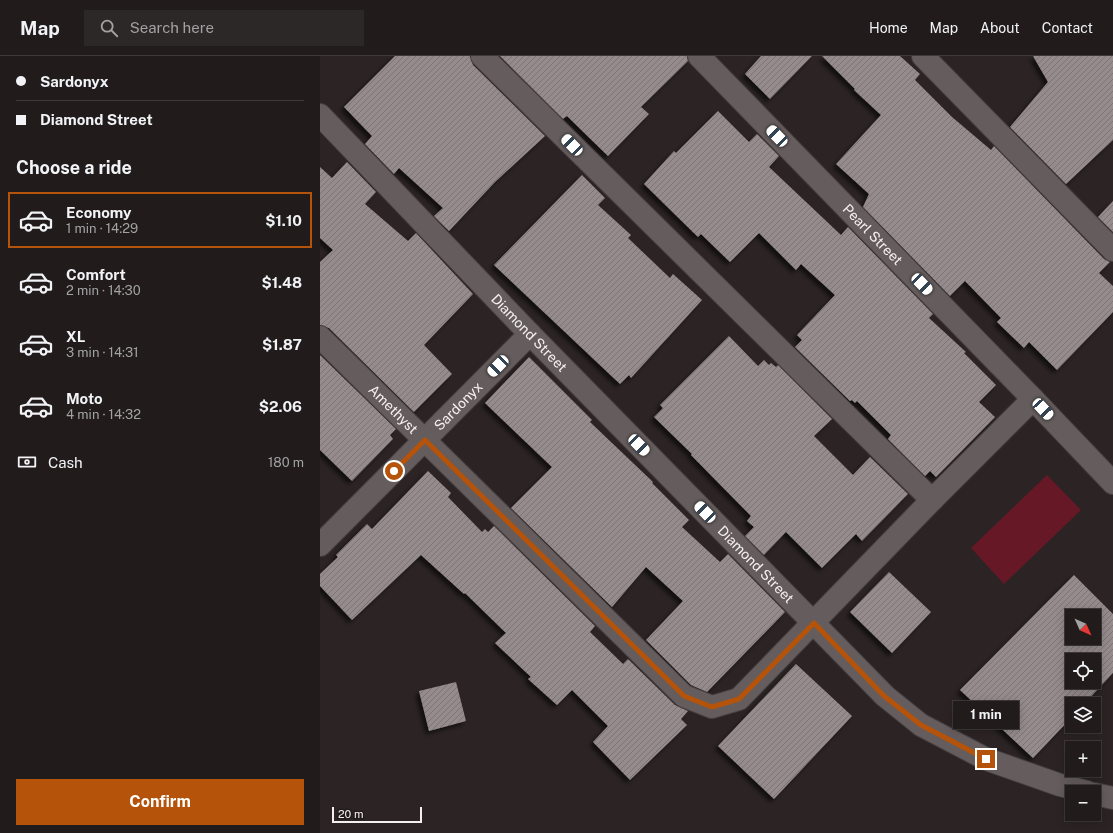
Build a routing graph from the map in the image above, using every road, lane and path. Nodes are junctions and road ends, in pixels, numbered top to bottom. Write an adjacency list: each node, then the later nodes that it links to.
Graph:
1 (482, 56): 11 (street)
2 (699, 56): 8 (street, Pearl Street)
3 (923, 56): 5 (street)
4 (320, 115): 6 (street, Diamond Street)
5 (1113, 250)
6 (530, 334): 9 (street, Sardonyx); 13 (street, Diamond Street)
7 (320, 337): 9 (street, Amethyst)
8 (1033, 399): 10 (street, Pearl Street); 11 (street)
9 (425, 440): 12 (street, Sardonyx); 13 (street, Amethyst)
10 (1113, 483)
11 (932, 500): 13 (street)
12 (321, 543)
13 (814, 623): 14 (street, Diamond Street)
14 (1065, 786)
15 (1101, 795): 16 (street)
16 (1113, 798)

